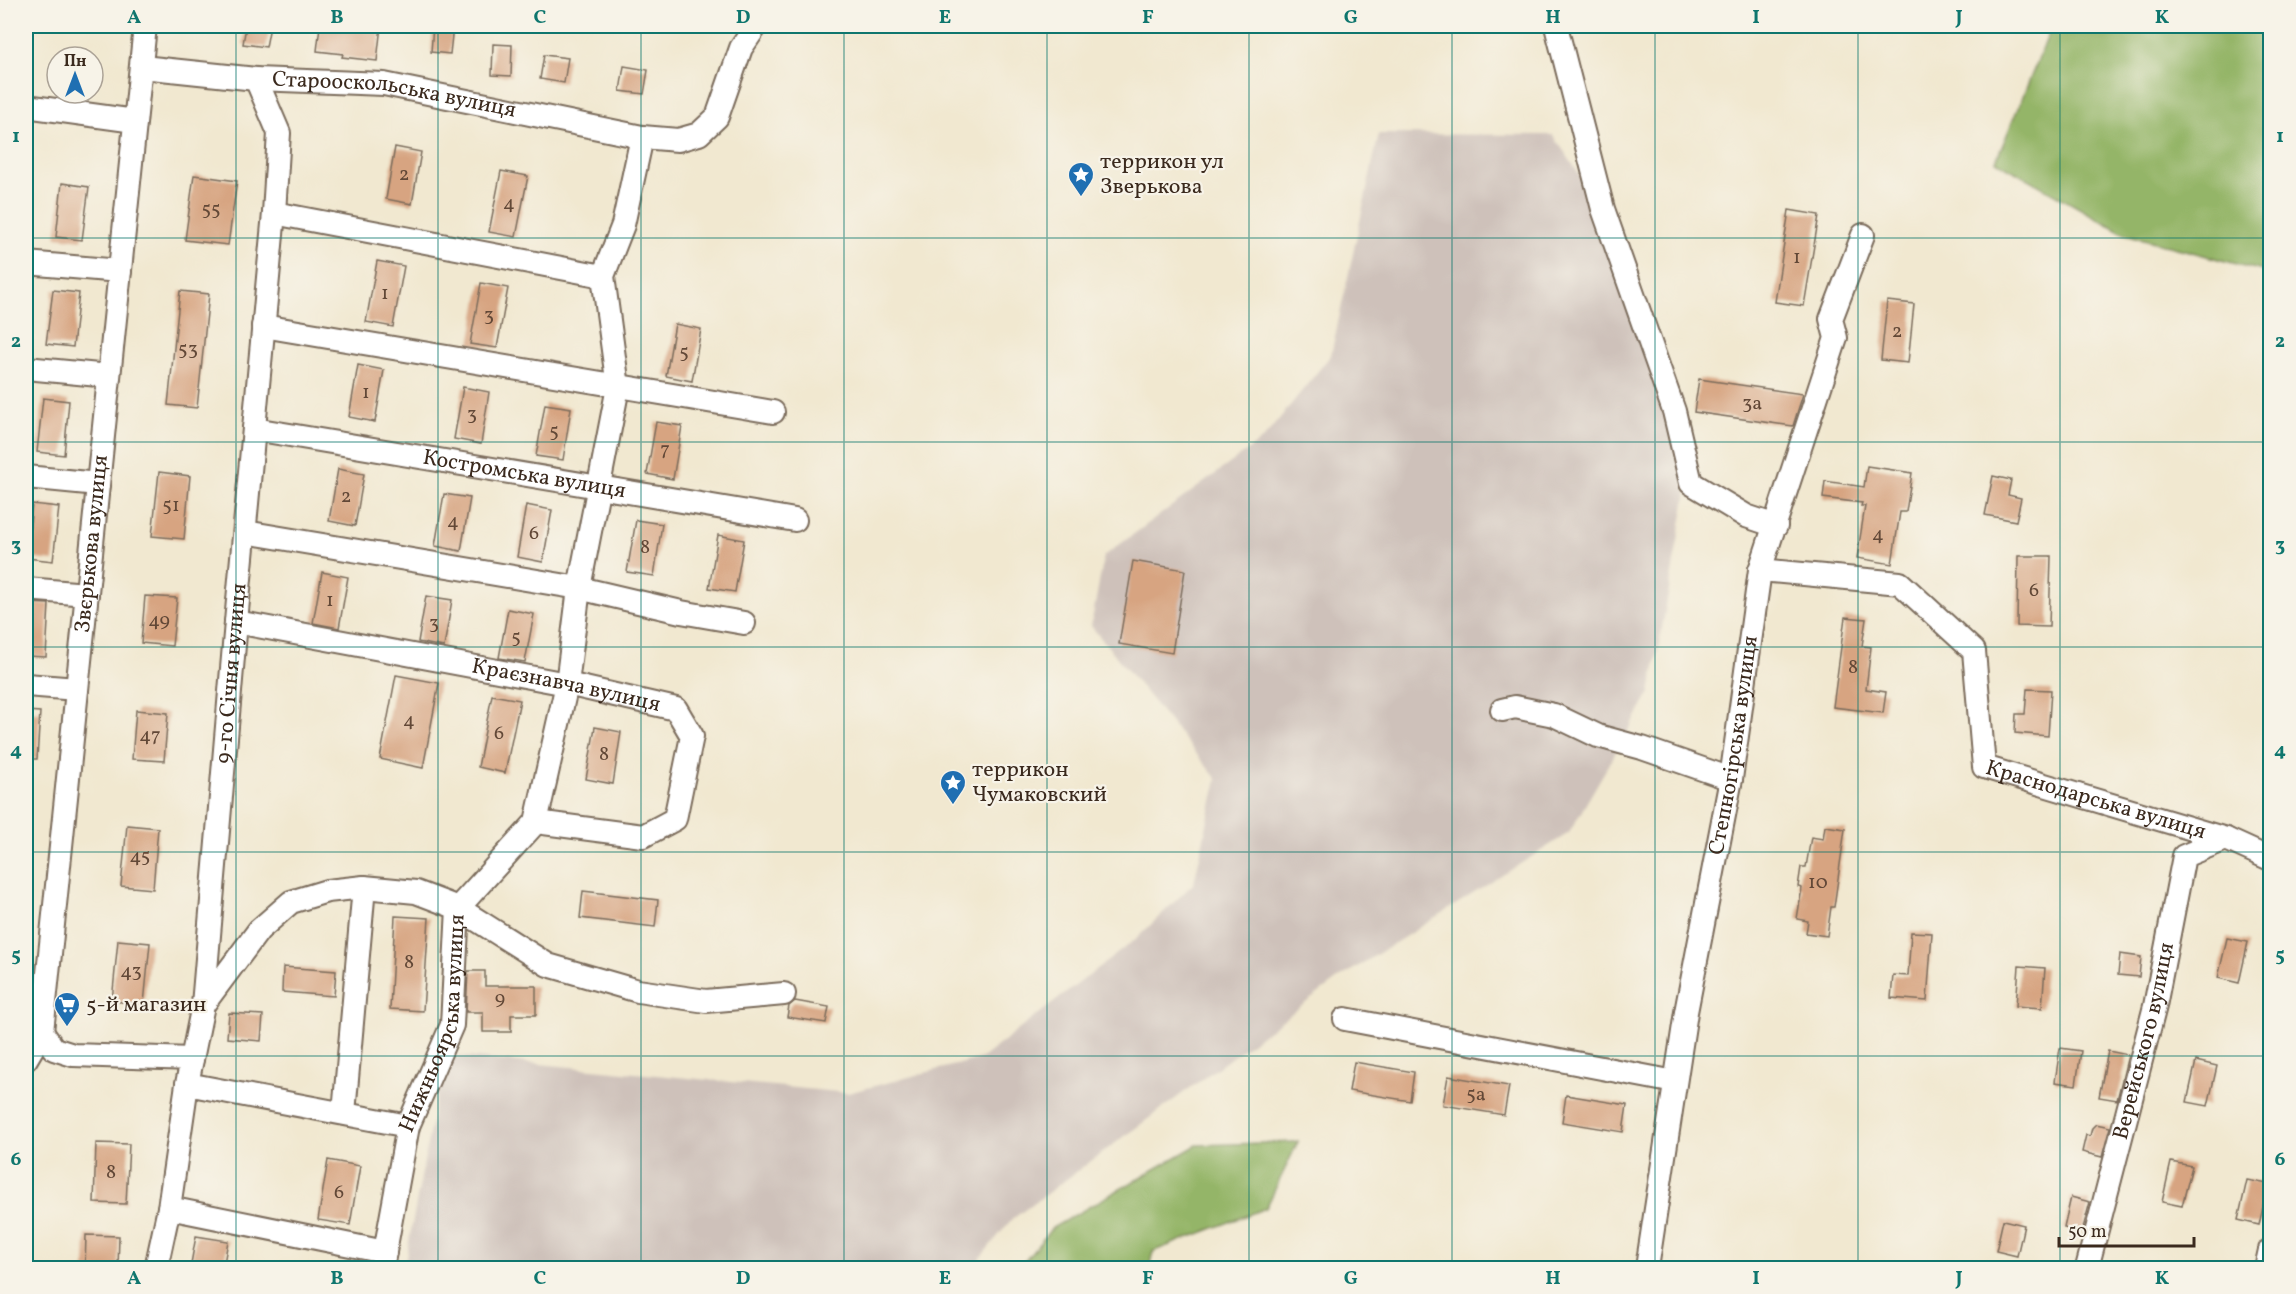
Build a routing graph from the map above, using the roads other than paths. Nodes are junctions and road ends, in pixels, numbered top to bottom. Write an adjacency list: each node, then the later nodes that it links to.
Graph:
1 (145, 26): 4 (street, Звєрькова вулиця)
2 (756, 26): 8 (street, Старооскольська вулиця)
3 (1556, 26): 24 (street)
4 (142, 67): 5 (street, Старооскольська вулиця); 7 (street, Звєрькова вулиця)
5 (256, 79): 8 (street, Старооскольська вулиця); 9 (street, 9-го Січня вулиця)
6 (26, 106): 7 (street)
7 (135, 121): 12 (street, Звєрькова вулиця)
8 (642, 137): 13 (street)
9 (274, 213): 13 (street); 14 (street, 9-го Січня вулиця)
10 (1863, 235): 24 (street, Степногірська вулиця)
11 (26, 263): 12 (street)
12 (120, 272): 16 (street, Звєрькова вулиця)
13 (603, 276): 17 (street, Нижньоярська вулиця)
14 (263, 326): 17 (street); 19 (street, 9-го Січня вулиця)
15 (26, 368): 16 (street)
16 (109, 376): 21 (street, Звєрькова вулиця)
17 (618, 387): 18 (street); 22 (street, Нижньоярська вулиця)
18 (773, 412)
19 (254, 429): 22 (street, Костромська вулиця); 25 (street, 9-го Січня вулиця)
20 (26, 477): 21 (street)
21 (98, 484): 29 (street, Звєрькова вулиця)
22 (597, 486): 23 (street, Костромська вулиця); 27 (street, Нижньоярська вулиця)
23 (795, 520)
24 (1776, 526): 26 (street, Степногірська вулиця)
25 (245, 532): 27 (street); 30 (street, 9-го Січня вулиця)
26 (1760, 570): 36 (street, Степногірська вулиця); 38 (street, Краснодарська вулиця)
27 (579, 588): 31 (street); 32 (street, Нижньоярська вулиця)
28 (26, 589): 29 (street)
29 (87, 594): 34 (street, Звєрькова вулиця)
30 (236, 622): 32 (street, Краєзнавча вулиця); 43 (street, 9-го Січня вулиця)
31 (744, 623)
32 (567, 684): 37 (street, Нижньоярська вулиця); 37 (street, Краєзнавча вулиця)
33 (26, 685): 34 (street)
34 (77, 690): 45 (street, Звєрькова вулиця)
35 (1502, 710): 36 (street)
36 (1731, 779): 48 (street, Степногірська вулиця)
37 (536, 822): 41 (street, Нижньоярська вулиця)
38 (2226, 839): 39 (street, Краснодарська вулиця); 57 (street, Верейського вулиця)
39 (2271, 859)
40 (364, 887): 41 (street); 43 (street); 50 (street)
41 (458, 908): 42 (street); 51 (street, Нижньоярська вулиця)
42 (784, 994)
43 (203, 1005): 47 (street, 9-го Січня вулиця)
44 (1345, 1019): 48 (street)
45 (34, 1032): 46 (street, Звєрькова вулиця); 47 (street)
46 (26, 1059)
47 (192, 1059): 49 (street, 9-го Січня вулиця)
48 (1675, 1082): 56 (street, Степногірська вулиця)
49 (187, 1084): 50 (street); 52 (street, 9-го Січня вулиця)
50 (344, 1113): 51 (street)
51 (408, 1126): 54 (street, Нижньоярська вулиця)
52 (169, 1208): 54 (street); 55 (street, 9-го Січня вулиця)
53 (2271, 1250): 58 (street)
54 (383, 1260)
55 (156, 1269)
56 (1647, 1269)
57 (2087, 1269)
58 (2266, 1269)

